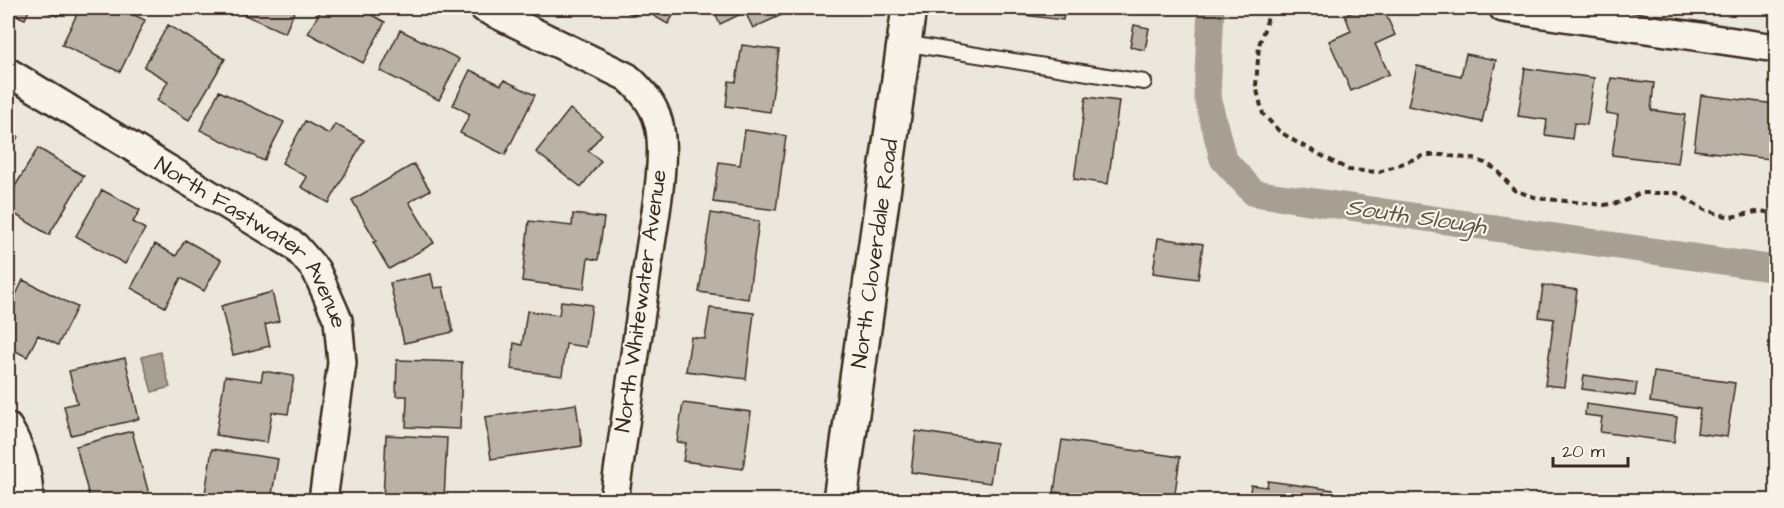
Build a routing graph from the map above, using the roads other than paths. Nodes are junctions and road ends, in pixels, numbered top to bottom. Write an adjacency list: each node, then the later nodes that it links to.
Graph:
1 (484, 8): 11 (street, North Whitewater Avenue)
2 (909, 8): 4 (main road, North Cloverdale Road)
3 (1503, 8): 5 (street)
4 (903, 44): 7 (lane); 12 (main road, North Cloverdale Road)
5 (1776, 48)
6 (8, 72): 10 (street, North Fastwater Avenue)
7 (1144, 82)
8 (8, 427): 9 (street)
9 (29, 501)
10 (323, 501)
11 (614, 501)
12 (840, 501)

